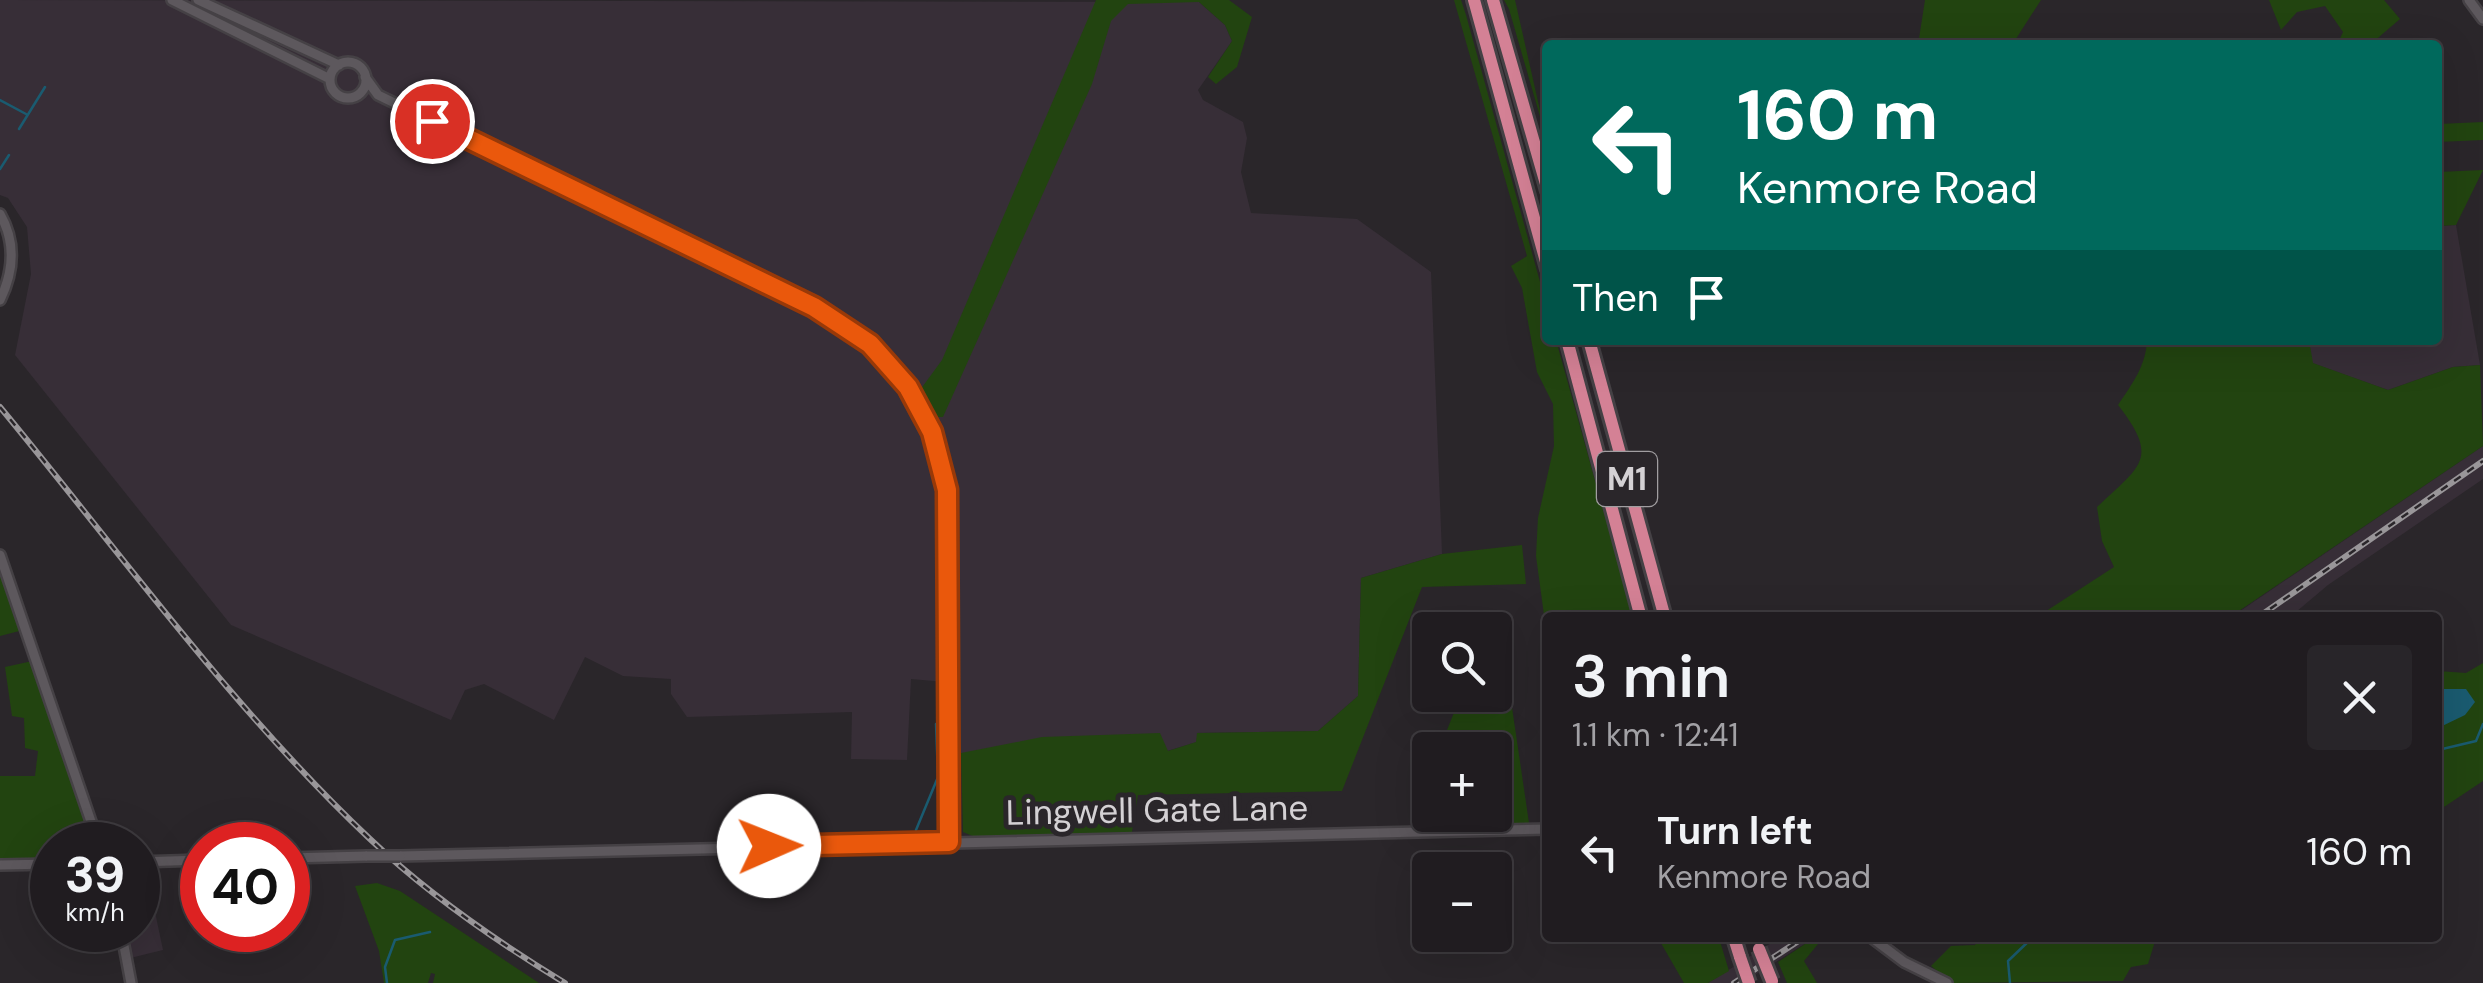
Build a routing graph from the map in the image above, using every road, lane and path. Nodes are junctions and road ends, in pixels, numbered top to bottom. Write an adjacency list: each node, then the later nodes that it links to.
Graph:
1 (172, 0): 9 (street)
2 (198, 0): 7 (street)
3 (1474, 0): 14 (highway)
4 (1493, 0): 12 (highway)
5 (2469, 0): 6 (street)
6 (2483, 19)
7 (338, 65): 8 (street); 9 (street)
8 (365, 77): 10 (street); 11 (street)
9 (330, 79): 11 (street)
10 (378, 95): 11 (street); 23 (street)
11 (356, 96)
12 (1542, 170)
13 (0, 214): 15 (street)
14 (1542, 247)
15 (0, 300)
16 (1567, 345): 19 (highway, M1)
17 (1590, 345): 20 (highway, M1)
18 (0, 555): 21 (street)
19 (1639, 612)
20 (1663, 612)
21 (91, 822)
22 (1542, 829): 23 (street, Lingwell Gate Lane)
23 (949, 842): 24 (street, Lingwell Gate Lane, bridge)
24 (310, 857)
25 (30, 864): 26 (street)
26 (0, 865)
27 (1735, 942): 33 (highway, bridge)
28 (1877, 942): 34 (street)
29 (1758, 943): 31 (highway, bridge)
30 (125, 952): 32 (street)
31 (1773, 982)
32 (131, 983)
33 (1750, 983)
34 (1947, 983)

